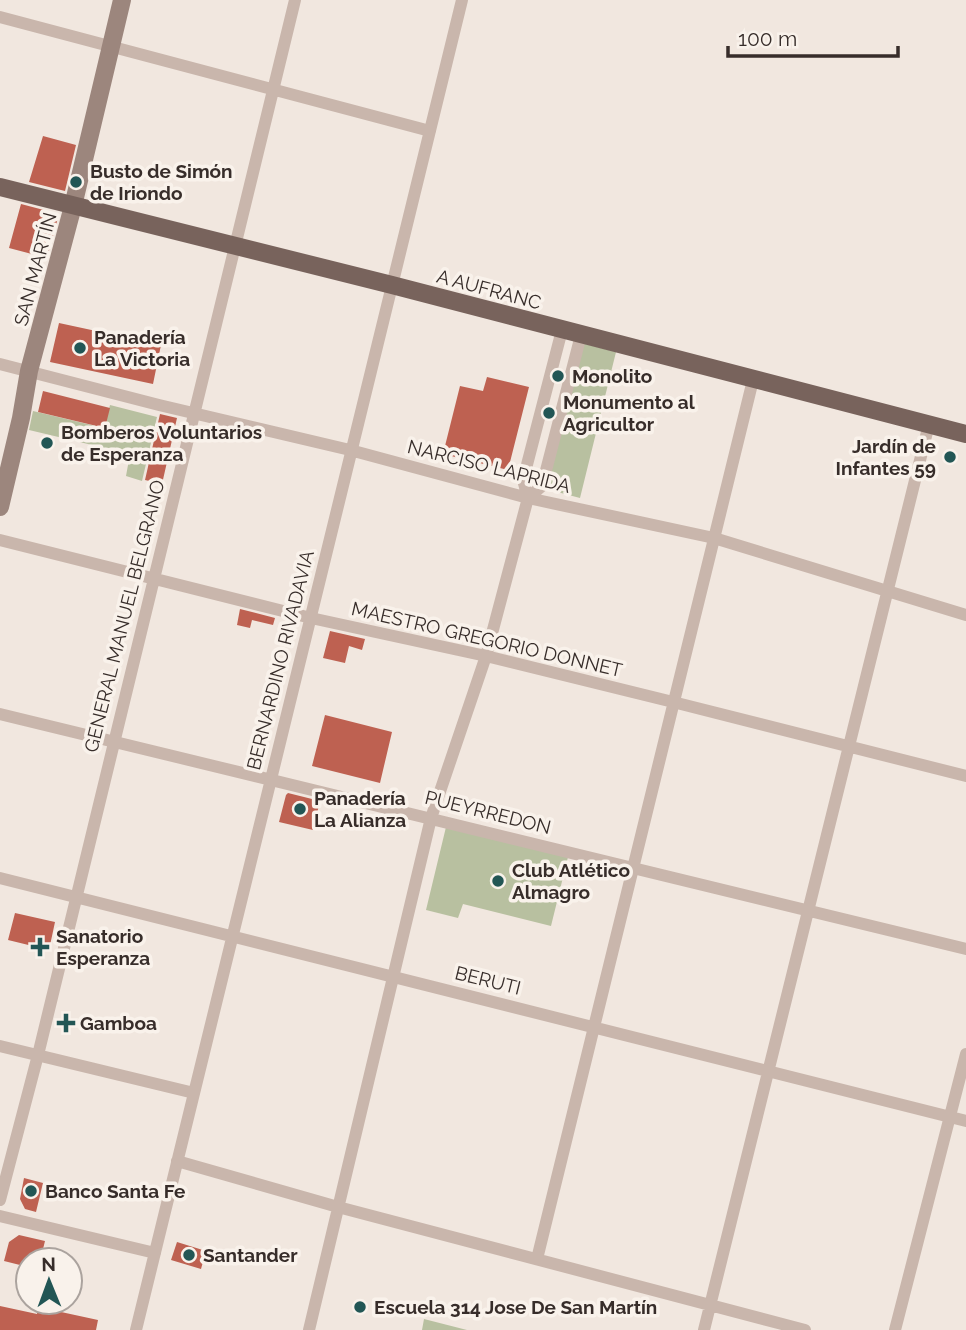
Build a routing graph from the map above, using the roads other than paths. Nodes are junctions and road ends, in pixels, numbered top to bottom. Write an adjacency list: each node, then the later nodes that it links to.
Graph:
1 (122, 0): 5 (main road, SAN MARTÍN)
2 (295, 0): 6 (street, GENERAL MANUEL BELGRANO)
3 (462, 0): 7 (street, BERNARDINO RIVADAVIA)
4 (0, 17): 5 (street)
5 (110, 47): 6 (street); 9 (main road, SAN MARTÍN)
6 (273, 89): 7 (street); 10 (street, GENERAL MANUEL BELGRANO)
7 (430, 131): 11 (street, BERNARDINO RIVADAVIA)
8 (0, 187): 9 (main road, A AUFRANC)
9 (74, 206): 10 (main road, A AUFRANC); 15 (main road, SAN MARTÍN)
10 (234, 246): 11 (main road, A AUFRANC); 17 (street, GENERAL MANUEL BELGRANO)
11 (392, 285): 12 (main road, A AUFRANC); 20 (street, BERNARDINO RIVADAVIA)
12 (562, 330): 13 (main road, A AUFRANC); 21 (street)
13 (581, 335): 16 (main road, A AUFRANC); 21 (street)
14 (0, 364): 15 (street, NARCISO LAPRIDA)
15 (29, 370): 17 (street, NARCISO LAPRIDA); 22 (main road, SAN MARTÍN)
16 (753, 380): 18 (main road, A AUFRANC); 23 (street)
17 (193, 412): 20 (street, NARCISO LAPRIDA); 25 (street, GENERAL MANUEL BELGRANO)
18 (929, 424): 19 (main road, A AUFRANC); 26 (street)
19 (966, 434)
20 (350, 450): 21 (street, NARCISO LAPRIDA); 28 (street, BERNARDINO RIVADAVIA)
21 (528, 498): 23 (street, NARCISO LAPRIDA); 29 (street)
22 (0, 506)
23 (714, 538): 26 (street, NARCISO LAPRIDA); 30 (street)
24 (0, 540): 25 (street, MAESTRO GREGORIO DONNET)
25 (153, 577): 28 (street, MAESTRO GREGORIO DONNET); 32 (street, GENERAL MANUEL BELGRANO)
26 (888, 592): 27 (street, NARCISO LAPRIDA); 33 (street)
27 (966, 615)
28 (311, 618): 29 (street, MAESTRO GREGORIO DONNET); 35 (street, BERNARDINO RIVADAVIA)
29 (486, 656): 30 (street, MAESTRO GREGORIO DONNET); 36 (street)
30 (673, 702): 33 (street, MAESTRO GREGORIO DONNET); 37 (street)
31 (0, 714): 32 (street, PUEYRREDON)
32 (114, 740): 35 (street, PUEYRREDON); 39 (street, GENERAL MANUEL BELGRANO)
33 (850, 746): 34 (street, MAESTRO GREGORIO DONNET); 40 (street)
34 (966, 776)
35 (271, 780): 36 (street, PUEYRREDON); 41 (street, BERNARDINO RIVADAVIA)
36 (431, 818): 37 (street, PUEYRREDON); 43 (street)
37 (632, 868): 40 (street, PUEYRREDON); 44 (street)
38 (0, 878): 39 (street, BERUTI)
39 (76, 897): 41 (street, BERUTI); 47 (street, GENERAL MANUEL BELGRANO)
40 (808, 911): 42 (street, PUEYRREDON); 48 (street)
41 (232, 937): 43 (street, BERUTI); 49 (street, BERNARDINO RIVADAVIA)
42 (966, 949)
43 (394, 976): 44 (street, BERUTI); 54 (street)
44 (593, 1027): 48 (street, BERUTI); 57 (street)
45 (0, 1046): 47 (street)
46 (966, 1054): 50 (street)
47 (38, 1055): 49 (street); 53 (street, GENERAL MANUEL BELGRANO)
48 (769, 1070): 50 (street, BERUTI); 58 (street)
49 (194, 1093): 52 (street, BERNARDINO RIVADAVIA)
50 (949, 1116): 51 (street, BERUTI); 63 (street)
51 (966, 1121)
52 (177, 1160): 54 (street); 56 (street, BERNARDINO RIVADAVIA)
53 (0, 1200)
54 (338, 1207): 57 (street); 60 (street)
55 (0, 1216): 56 (street)
56 (155, 1253): 59 (street, BERNARDINO RIVADAVIA)
57 (537, 1259): 58 (street)
58 (710, 1306): 61 (street); 62 (street)
59 (136, 1330)
60 (309, 1330)
61 (704, 1330)
62 (805, 1330)
63 (895, 1330)

